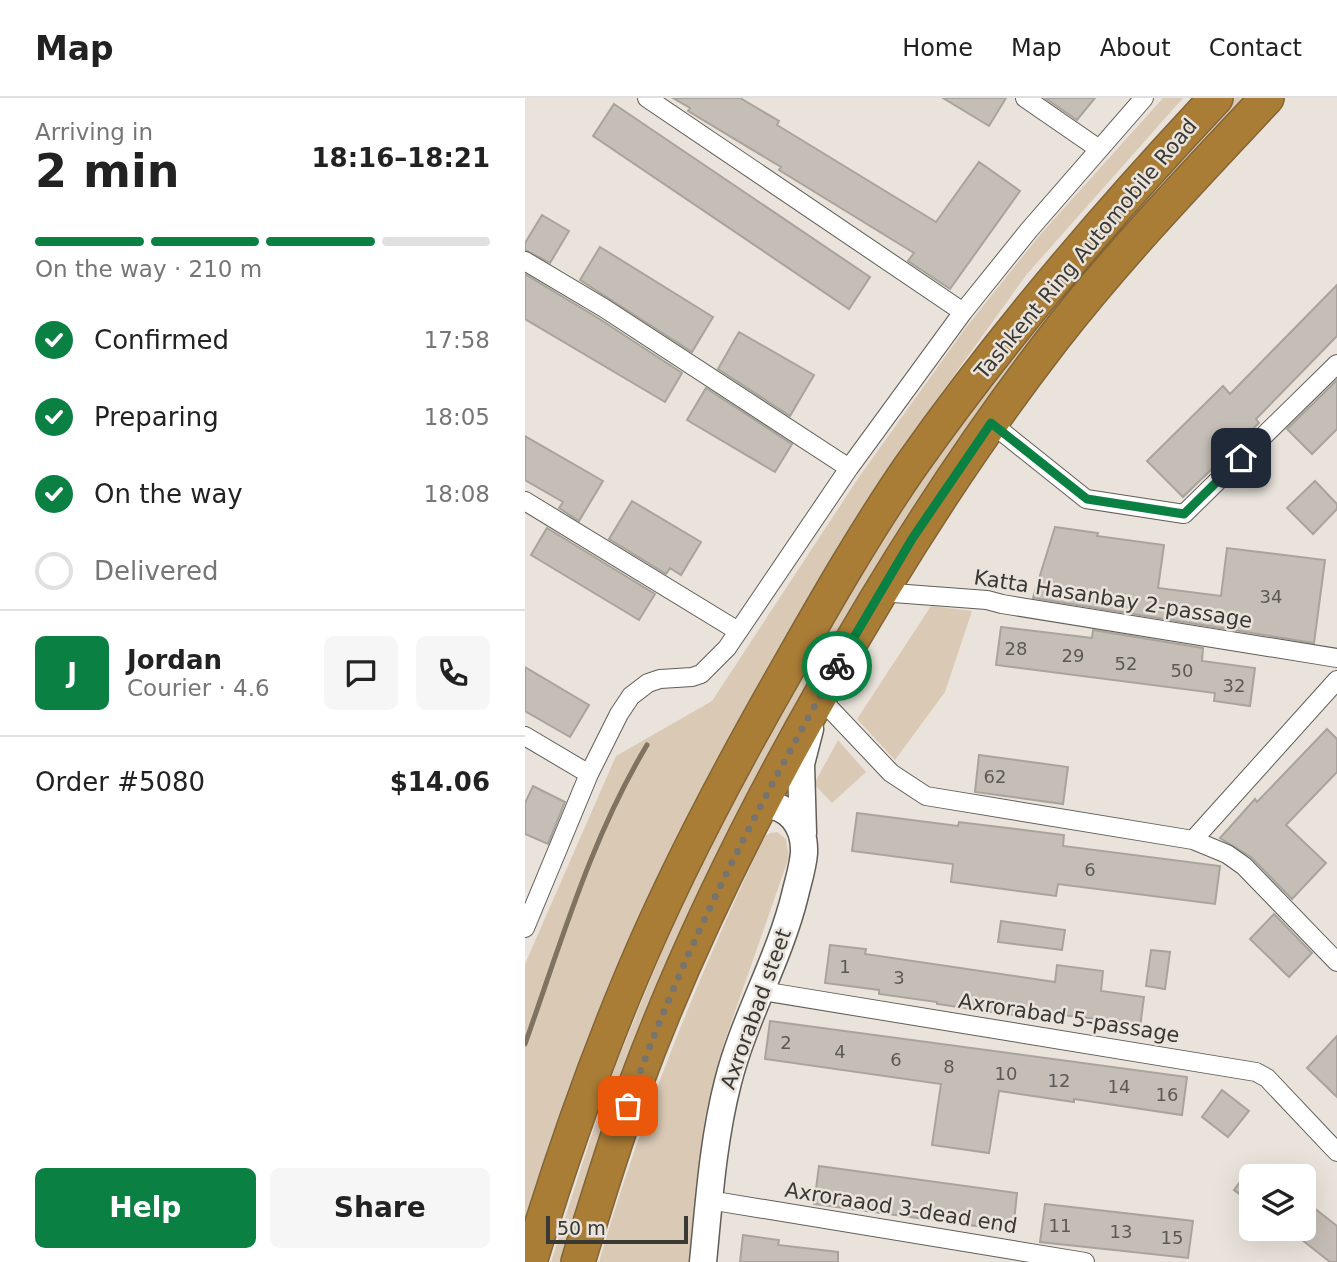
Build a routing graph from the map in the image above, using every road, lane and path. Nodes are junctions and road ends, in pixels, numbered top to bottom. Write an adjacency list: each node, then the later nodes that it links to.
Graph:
1 (647, 98): 8 (street)
2 (1025, 98): 6 (street)
3 (1144, 98): 6 (street)
4 (1216, 98): 28 (highway, Tashkent Ring Automobile Road)
5 (1267, 98): 10 (highway, Tashkent Ring Automobile Road)
6 (1099, 149): 8 (street)
7 (525, 261): 11 (street)
8 (963, 312): 11 (street)
9 (1337, 364): 10 (street)
10 (991, 423): 13 (highway, Tashkent Ring Automobile Road)
11 (849, 468): 14 (street)
12 (525, 501): 14 (street)
13 (880, 592): 15 (street, Katta Hasanbay 2-passage); 17 (highway, Tashkent Ring Automobile Road)
14 (739, 631): 19 (street)
15 (1337, 658)
16 (1337, 680): 21 (street)
17 (819, 697): 20 (highway, Tashkent Ring Automobile Road); 21 (street); 22 (street, Axrorаbаd steet)
18 (525, 736): 19 (street)
19 (589, 774): 23 (street)
20 (760, 805): 22 (street); 29 (highway, Tashkent Ring Automobile Road)
21 (1193, 840): 24 (street)
22 (803, 841): 25 (street, Axrorаbаd steet)
23 (525, 928)
24 (1337, 962)
25 (762, 991): 26 (street, Axrorabad 5-passage); 27 (street, Axrorаbаd steet)
26 (1337, 1152)
27 (709, 1200): 30 (street, Axrorаbаd steet); 31 (street, Axroraaod 3-dead end)
28 (530, 1262)
29 (578, 1262)
30 (703, 1262)
31 (1085, 1262)

